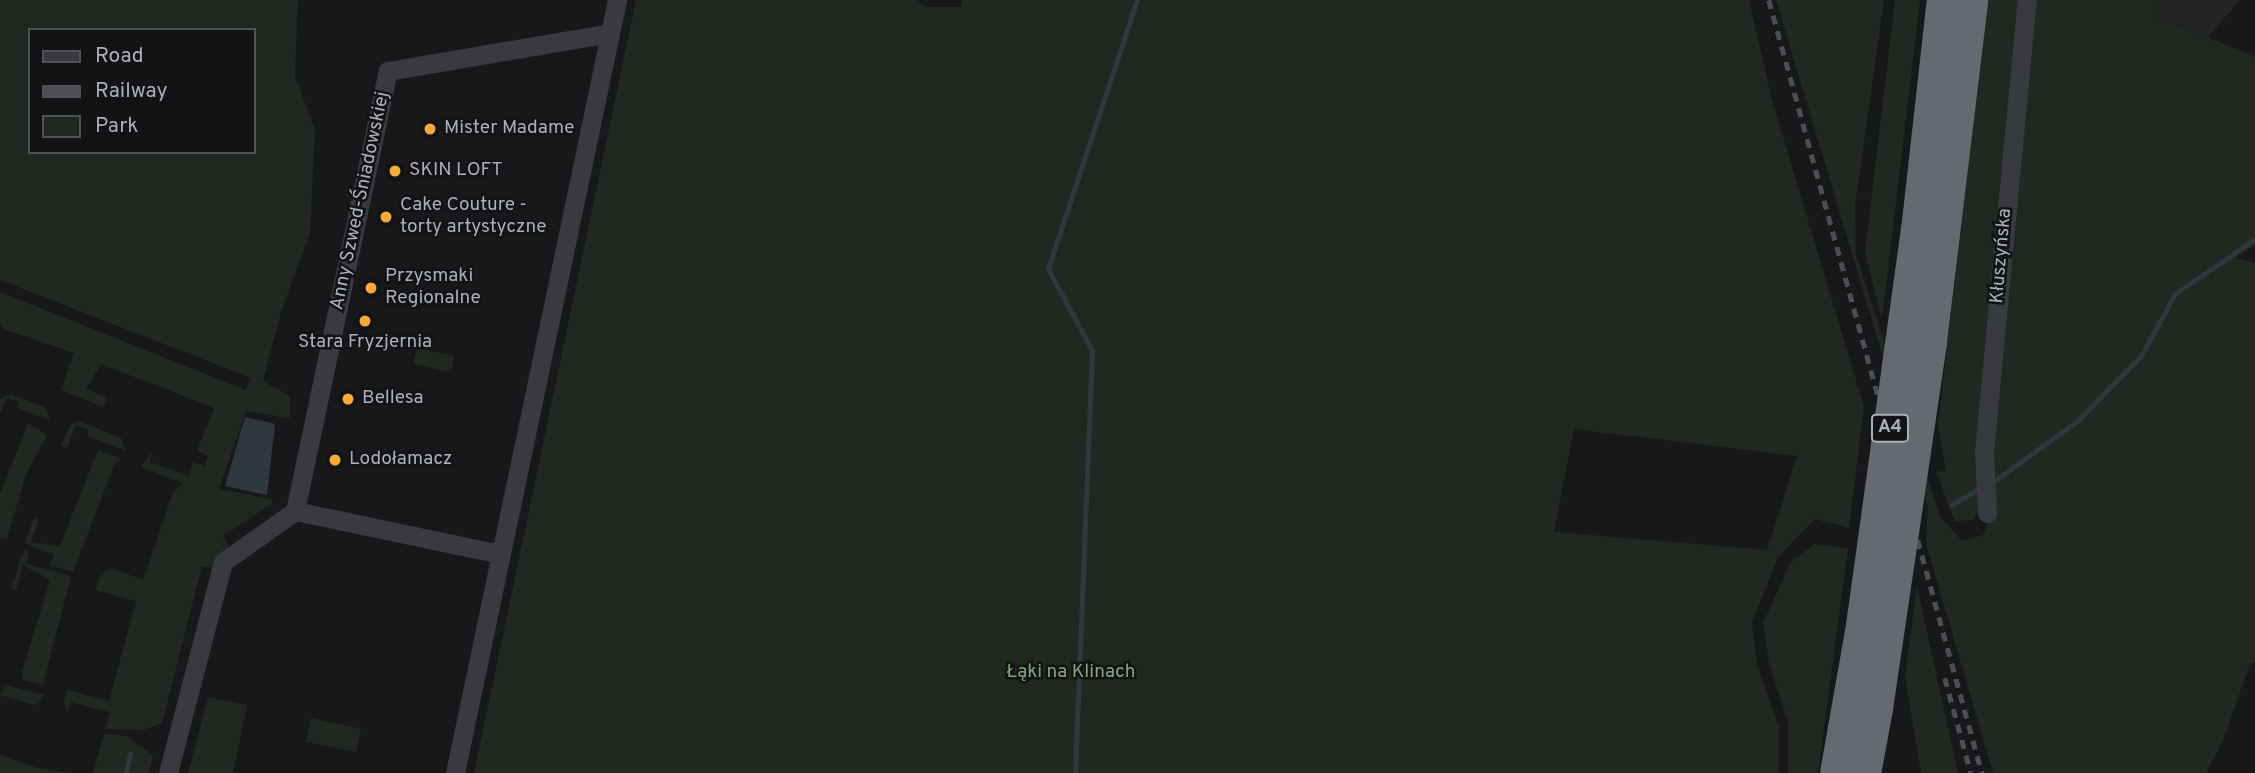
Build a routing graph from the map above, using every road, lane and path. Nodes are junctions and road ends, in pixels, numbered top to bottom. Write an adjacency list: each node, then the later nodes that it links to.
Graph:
1 (617, 0): 5 (street)
2 (1943, 0): 11 (highway, A4, bridge)
3 (1970, 0): 12 (highway, A4, bridge)
4 (2027, 0): 7 (street, Kłuszyńska)
5 (610, 33): 6 (street, Anny Szwed-Śniadowskiej); 8 (street)
6 (295, 511): 8 (street); 9 (street)
7 (1987, 513)
8 (501, 554): 10 (street)
9 (168, 773)
10 (455, 773)
11 (1836, 773)
12 (1864, 773)

